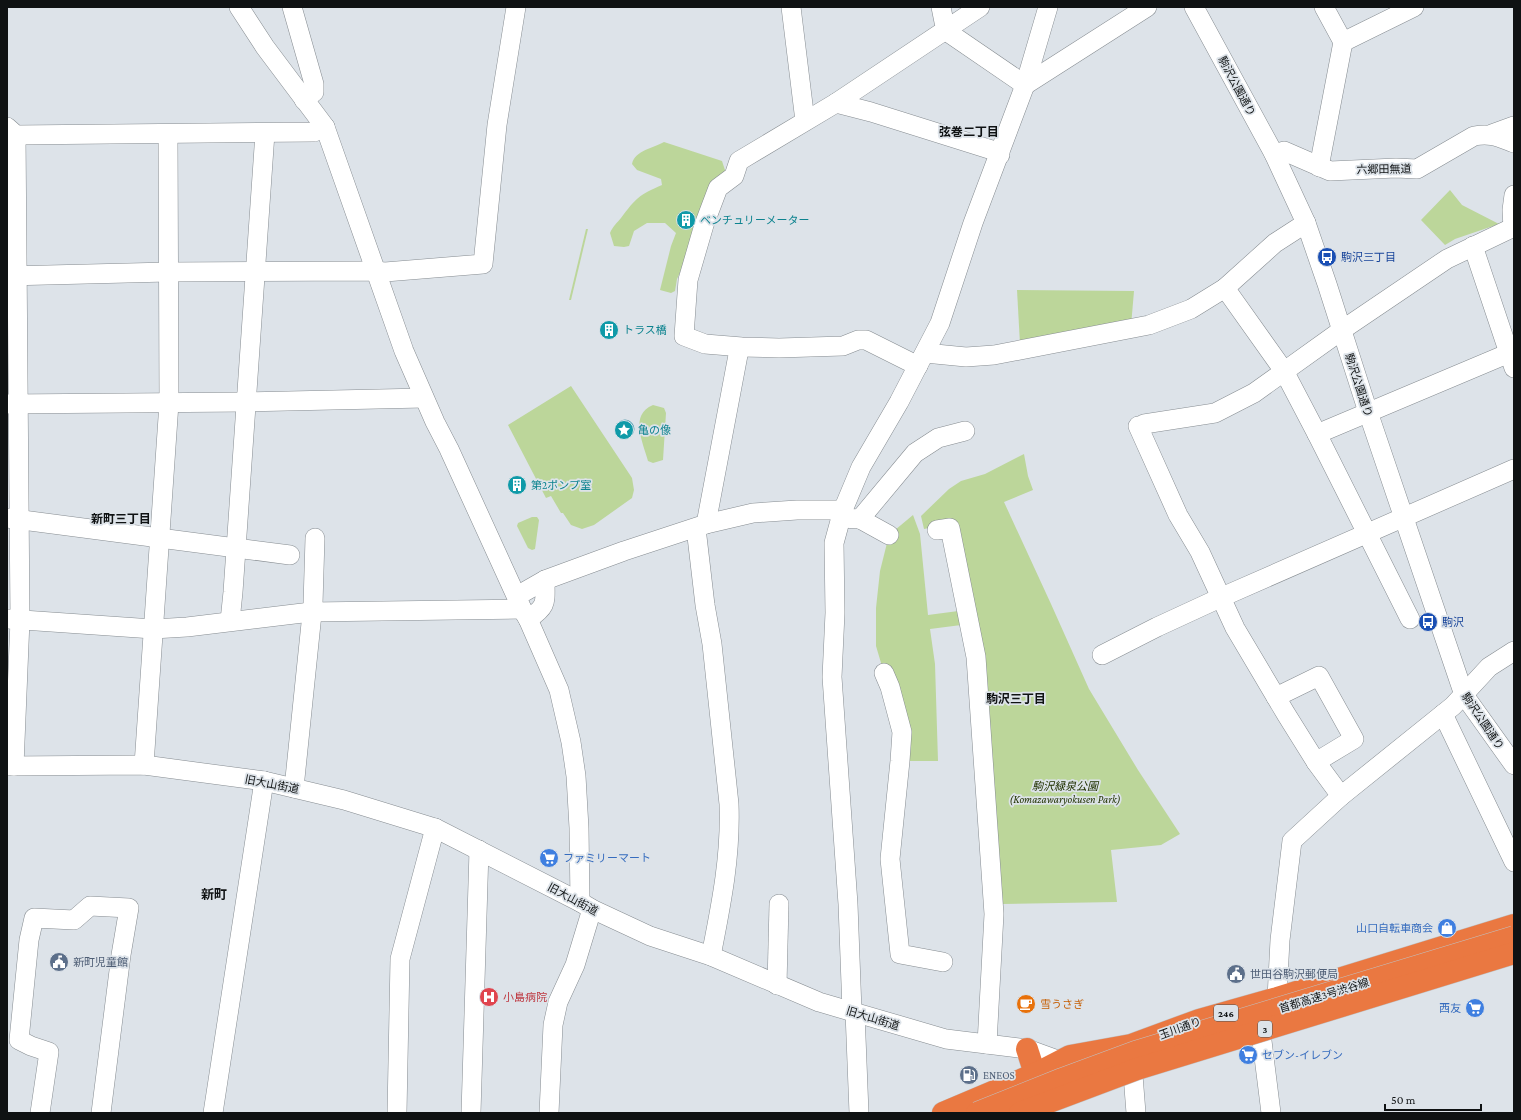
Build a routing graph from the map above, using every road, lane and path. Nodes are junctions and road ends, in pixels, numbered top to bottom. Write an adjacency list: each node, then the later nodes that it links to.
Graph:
1 (239, 7): 15 (street)
2 (292, 7): 15 (street)
3 (516, 7): 32 (street)
4 (791, 7): 17 (street)
5 (941, 7): 12 (street)
6 (980, 7): 12 (street)
7 (1048, 7): 14 (street)
8 (1147, 7): 14 (street)
9 (1194, 7): 25 (street, 駒沢公園通り)
10 (1324, 7): 13 (street)
11 (1414, 7): 13 (street)
12 (946, 29): 14 (street); 16 (street)
13 (1343, 42): 27 (street)
14 (1025, 85): 26 (street)
15 (304, 100): 19 (street)
16 (836, 103): 17 (street); 26 (street)
17 (806, 121): 40 (street)
18 (1514, 126): 23 (street, 六郷田無道)
19 (325, 127): 21 (street); 32 (street)
20 (11, 131): 22 (street); 35 (street)
21 (265, 132): 22 (street); 34 (street)
22 (168, 134): 33 (street)
23 (1492, 134): 24 (street); 27 (street, 六郷田無道)
24 (1514, 143)
25 (1274, 154): 27 (street, 六郷田無道); 29 (street, 駒沢公園通り)
26 (1000, 155): 40 (street)
27 (1319, 167)
28 (1514, 195): 30 (street)
29 (1306, 223): 36 (street); 37 (street, 駒沢公園通り)
30 (1513, 227): 31 (street)
31 (1473, 246): 37 (street); 39 (street)
32 (374, 271): 34 (street); 42 (street)
33 (168, 272): 34 (street); 35 (street); 44 (street)
34 (255, 272): 43 (street)
35 (12, 276): 45 (street)
36 (1225, 288): 40 (street); 41 (street)
37 (1342, 330): 41 (street); 46 (street, 駒沢公園通り)
38 (738, 355): 54 (street)
39 (1512, 358): 46 (street)
40 (922, 360): 50 (street)
41 (1284, 371): 48 (street); 63 (street)
42 (424, 398): 43 (street); 64 (street)
43 (246, 402): 44 (street); 60 (street)
44 (169, 403): 45 (street); 58 (street)
45 (13, 404): 52 (street)
46 (1368, 412): 48 (street); 51 (street, 駒沢公園通り)
47 (965, 431): 53 (street)
48 (1317, 434): 56 (street)
49 (1514, 469): 51 (street)
50 (842, 514): 53 (street); 54 (street); 96 (street)
51 (1403, 518): 56 (street); 73 (street, 駒沢公園通り)
52 (13, 519): 58 (street); 66 (street)
53 (860, 519): 57 (street)
54 (701, 526): 62 (street); 91 (street)
55 (937, 530): 98 (street)
56 (1368, 534): 63 (street); 67 (street)
57 (890, 535)
58 (160, 537): 60 (street); 69 (street)
59 (315, 538): 65 (street)
60 (236, 547): 61 (street); 68 (street)
61 (290, 555)
62 (546, 580): 64 (street); 64 (street)
63 (1222, 597): 71 (street); 74 (street)
64 (522, 608): 65 (street); 87 (street)
65 (311, 612): 68 (street); 81 (street)
66 (14, 619): 69 (street); 79 (street)
67 (1410, 619)
68 (230, 621): 69 (street)
69 (153, 629): 77 (street)
70 (1514, 651): 73 (street)
71 (1102, 655)
72 (884, 673): 92 (street)
73 (1464, 695): 75 (street); 78 (street, 駒沢公園通り)
74 (1276, 697): 76 (street); 76 (street)
75 (1443, 714): 82 (street); 85 (street)
76 (1316, 762): 82 (street)
77 (144, 765): 79 (street, 旧大山街道); 80 (street, 旧大山街道)
78 (1514, 765)
79 (11, 766)
80 (264, 781): 81 (street, 旧大山街道); 105 (street)
81 (294, 788): 83 (street, 旧大山街道)
82 (1341, 796): 95 (street)
83 (435, 828): 84 (street, 旧大山街道); 106 (street)
84 (479, 850): 87 (street, 旧大山街道); 107 (street)
85 (1514, 862)
86 (779, 904): 94 (street)
87 (586, 906): 91 (street, 旧大山街道); 108 (street)
88 (1514, 925): 95 (highway, 玉川通り / 246)
89 (1514, 937): 111 (highway, 首都高速3号渋谷線 / 3, bridge)
90 (1514, 954): 112 (highway, 首都高速3号渋谷線 / 3, bridge)
91 (710, 956): 94 (street, 旧大山街道)
92 (943, 962)
93 (1514, 964): 97 (highway)
94 (777, 985): 96 (street, 旧大山街道)
95 (1277, 998): 100 (highway, 玉川通り / 246)
96 (853, 1012): 98 (street, 旧大山街道); 109 (street)
97 (1262, 1041): 102 (highway); 115 (street)
98 (987, 1044): 99 (street, 旧大山街道)
99 (1027, 1049): 100 (street, 旧大山街道); 101 (highway)
100 (1060, 1061): 101 (highway, 玉川通り / 246); 102 (street, 旧大山街道)
101 (1035, 1074): 110 (highway, 玉川通り / 246)
102 (1133, 1075): 113 (highway); 114 (street)
103 (40, 1113): 104 (street)
104 (101, 1113)
105 (213, 1113)
106 (397, 1113)
107 (471, 1113)
108 (549, 1113)
109 (859, 1113)
110 (943, 1113)
111 (977, 1113)
112 (1020, 1113)
113 (1040, 1113)
114 (1136, 1113)
115 (1272, 1113)

